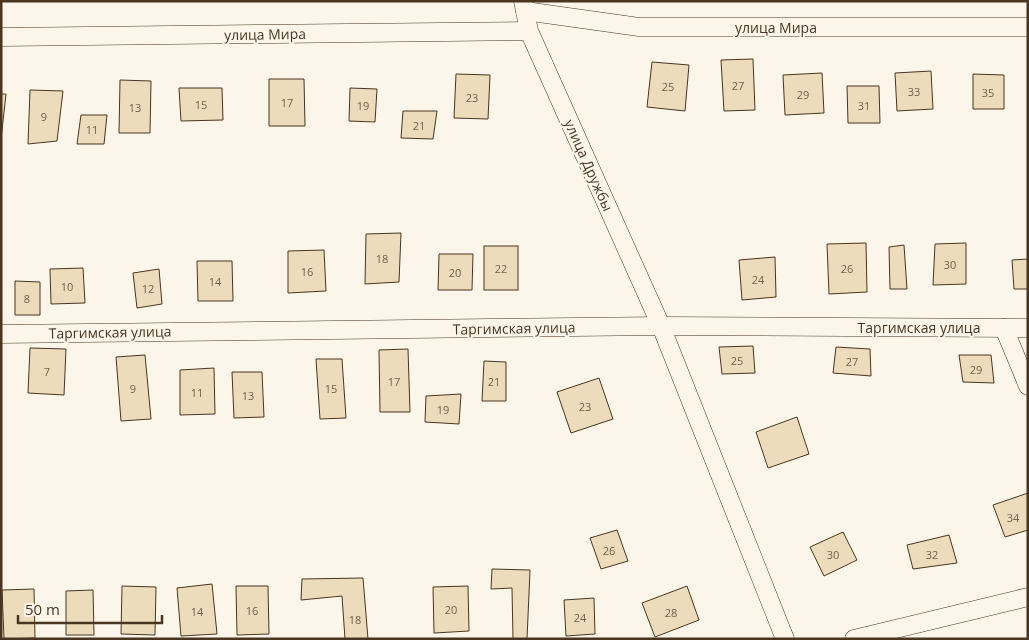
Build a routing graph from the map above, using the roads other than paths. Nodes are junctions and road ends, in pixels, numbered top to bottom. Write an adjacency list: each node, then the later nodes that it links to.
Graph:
1 (524, 6): 2 (street, улица Мира); 3 (street, улица Дружбы)
2 (1028, 28)
3 (529, 31): 4 (street, улица Мира); 5 (street, улица Дружбы)
4 (1, 38)
5 (661, 326): 6 (street, Таргимская улица); 8 (street, Таргимская улица); 11 (street, улица Дружбы)
6 (1004, 328): 7 (street, Таргимская улица); 9 (street)
7 (1028, 328)
8 (1, 334)
9 (1028, 386)
10 (1028, 597): 12 (street)
11 (786, 639)
12 (854, 639)

